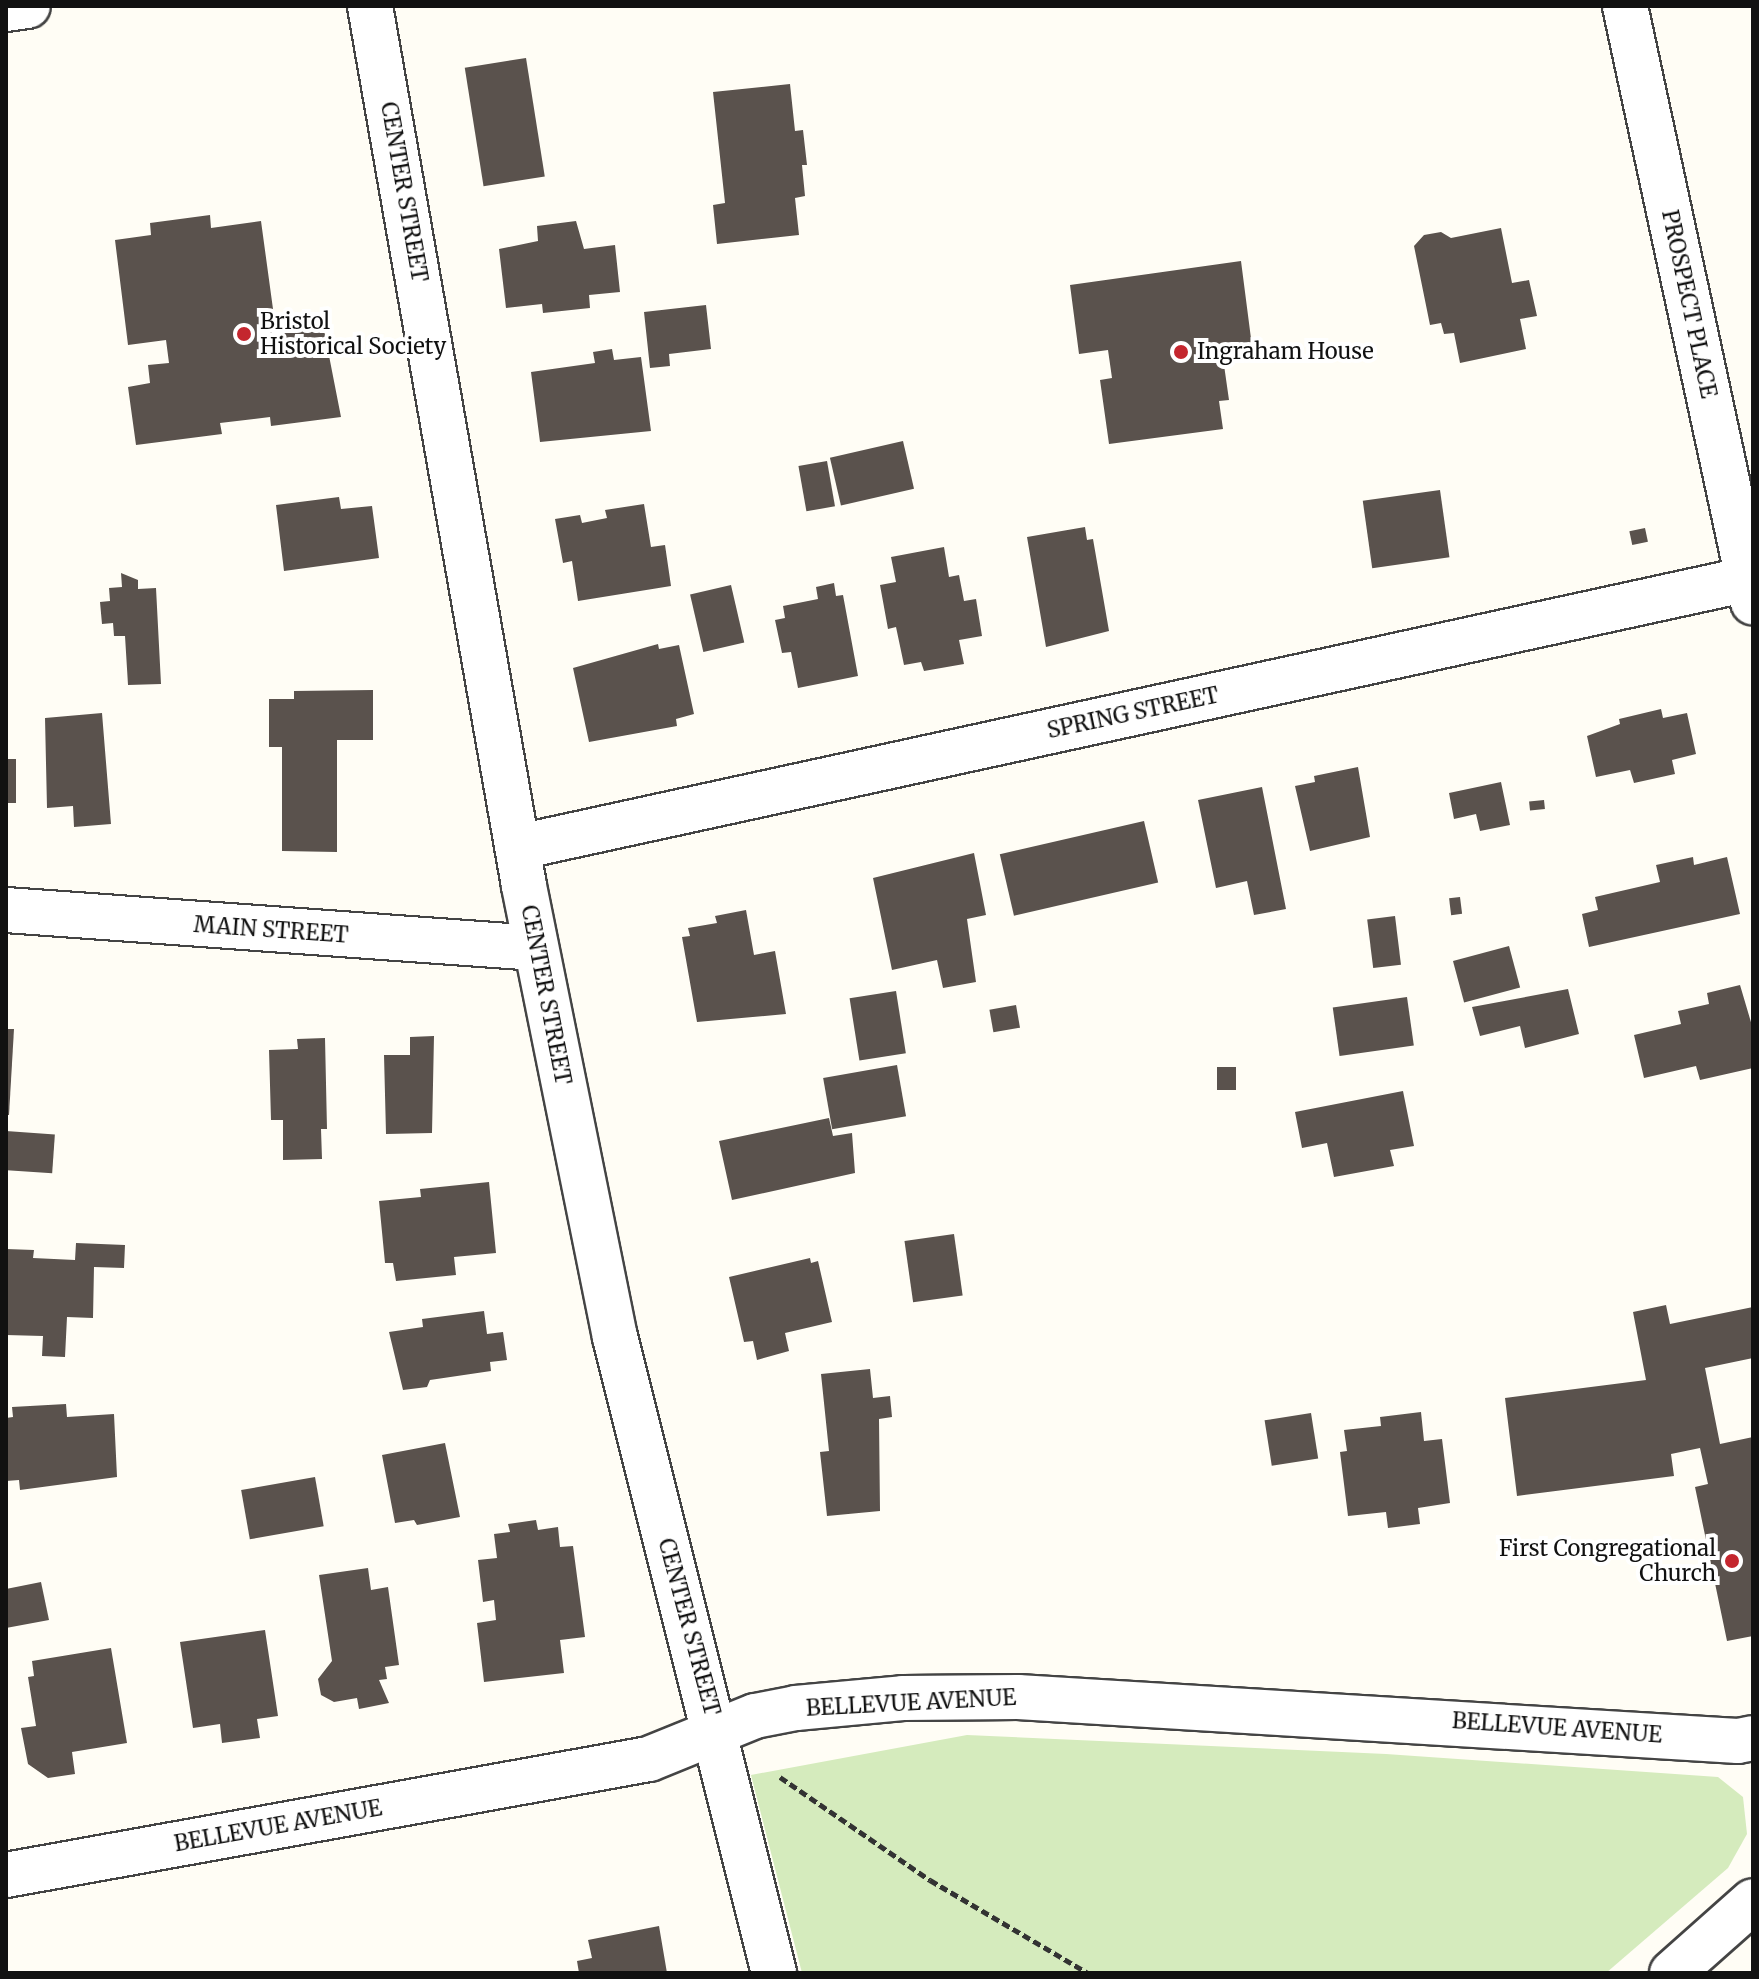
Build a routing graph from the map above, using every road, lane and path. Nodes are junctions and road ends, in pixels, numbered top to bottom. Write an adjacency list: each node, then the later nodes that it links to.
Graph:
1 (28, 6): 4 (street)
2 (370, 6): 6 (street, CENTER STREET)
3 (1625, 6): 5 (street, PROSPECT PLACE)
4 (6, 9)
5 (1751, 590): 6 (street, SPRING STREET)
6 (519, 847): 8 (street, CENTER STREET)
7 (6, 910): 8 (street, MAIN STREET)
8 (536, 948): 9 (street, CENTER STREET)
9 (718, 1734): 10 (street, BELLEVUE AVENUE); 12 (street, BELLEVUE AVENUE); 14 (street, CENTER STREET)
10 (1748, 1742)
11 (780, 1777): 15 (path)
12 (6, 1875)
13 (1753, 1901): 16 (street)
14 (774, 1973)
15 (1088, 1973)
16 (1672, 1973)

